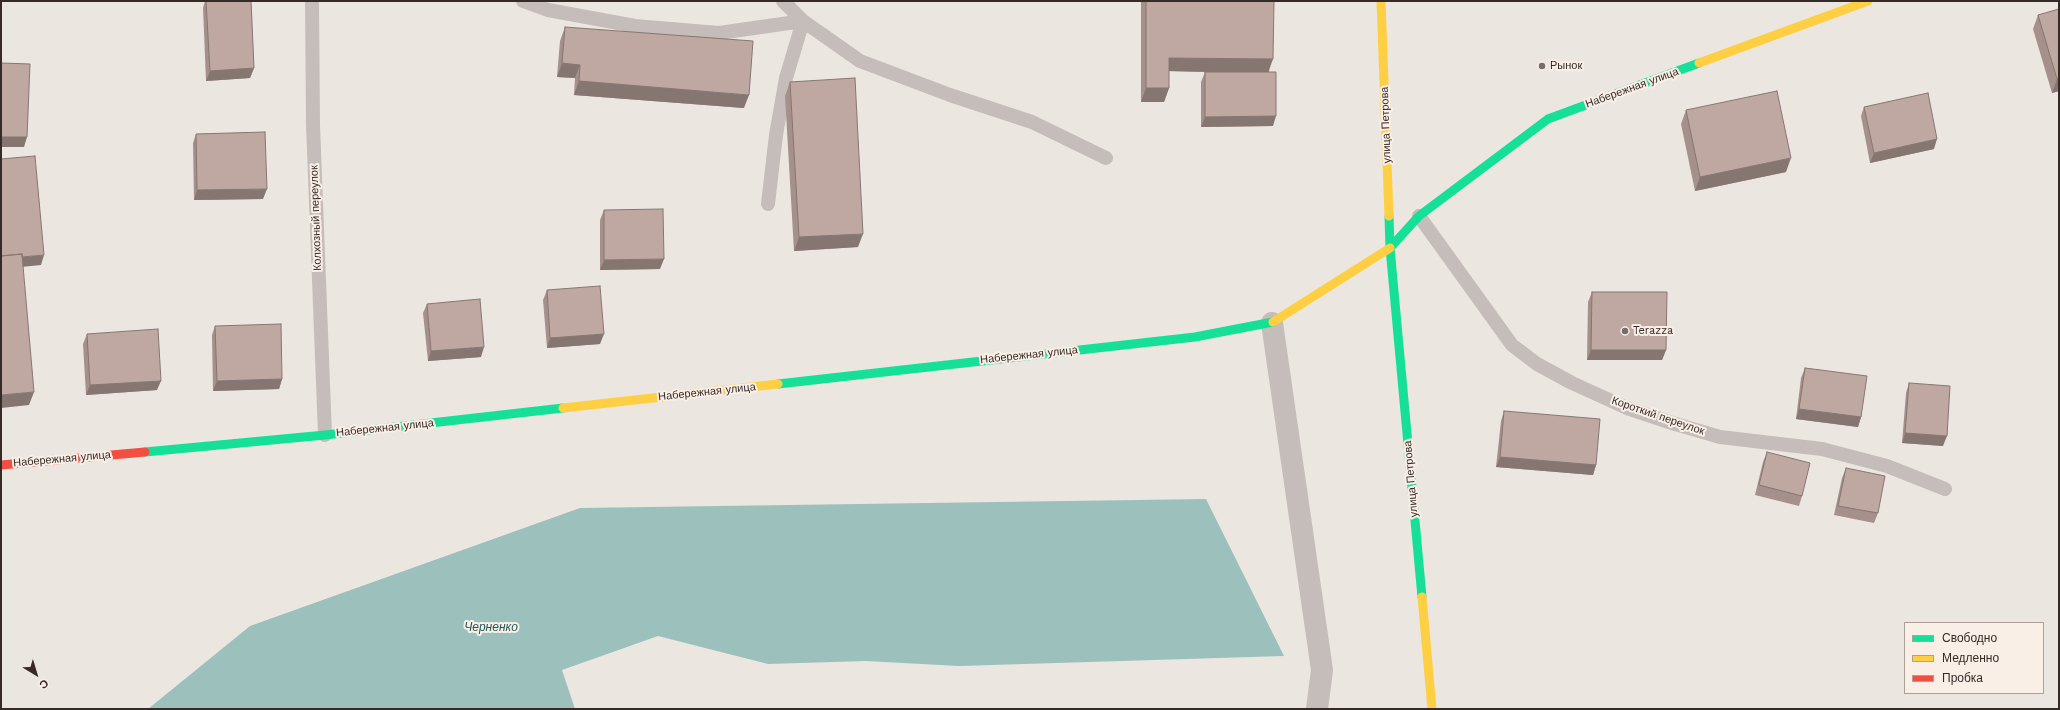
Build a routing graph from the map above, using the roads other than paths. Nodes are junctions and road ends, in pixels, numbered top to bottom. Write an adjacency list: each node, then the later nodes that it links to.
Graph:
1 (312, 1): 12 (lane, Колхозный переулок)
2 (523, 1): 6 (lane)
3 (783, 1): 6 (lane)
4 (1381, 1): 10 (main road, улица Петрова)
5 (1868, 1): 9 (main road, Набережная улица)
6 (803, 20): 7 (lane); 8 (lane)
7 (1106, 158)
8 (768, 204)
9 (1419, 216): 10 (main road); 14 (lane, Короткий переулок)
10 (1390, 248): 11 (main road, Набережная улица); 16 (main road, улица Петрова)
11 (1272, 323): 12 (main road, Набережная улица); 15 (street)
12 (325, 435): 13 (main road, Набережная улица)
13 (1, 465)
14 (1945, 489)
15 (1318, 709)
16 (1432, 709)

